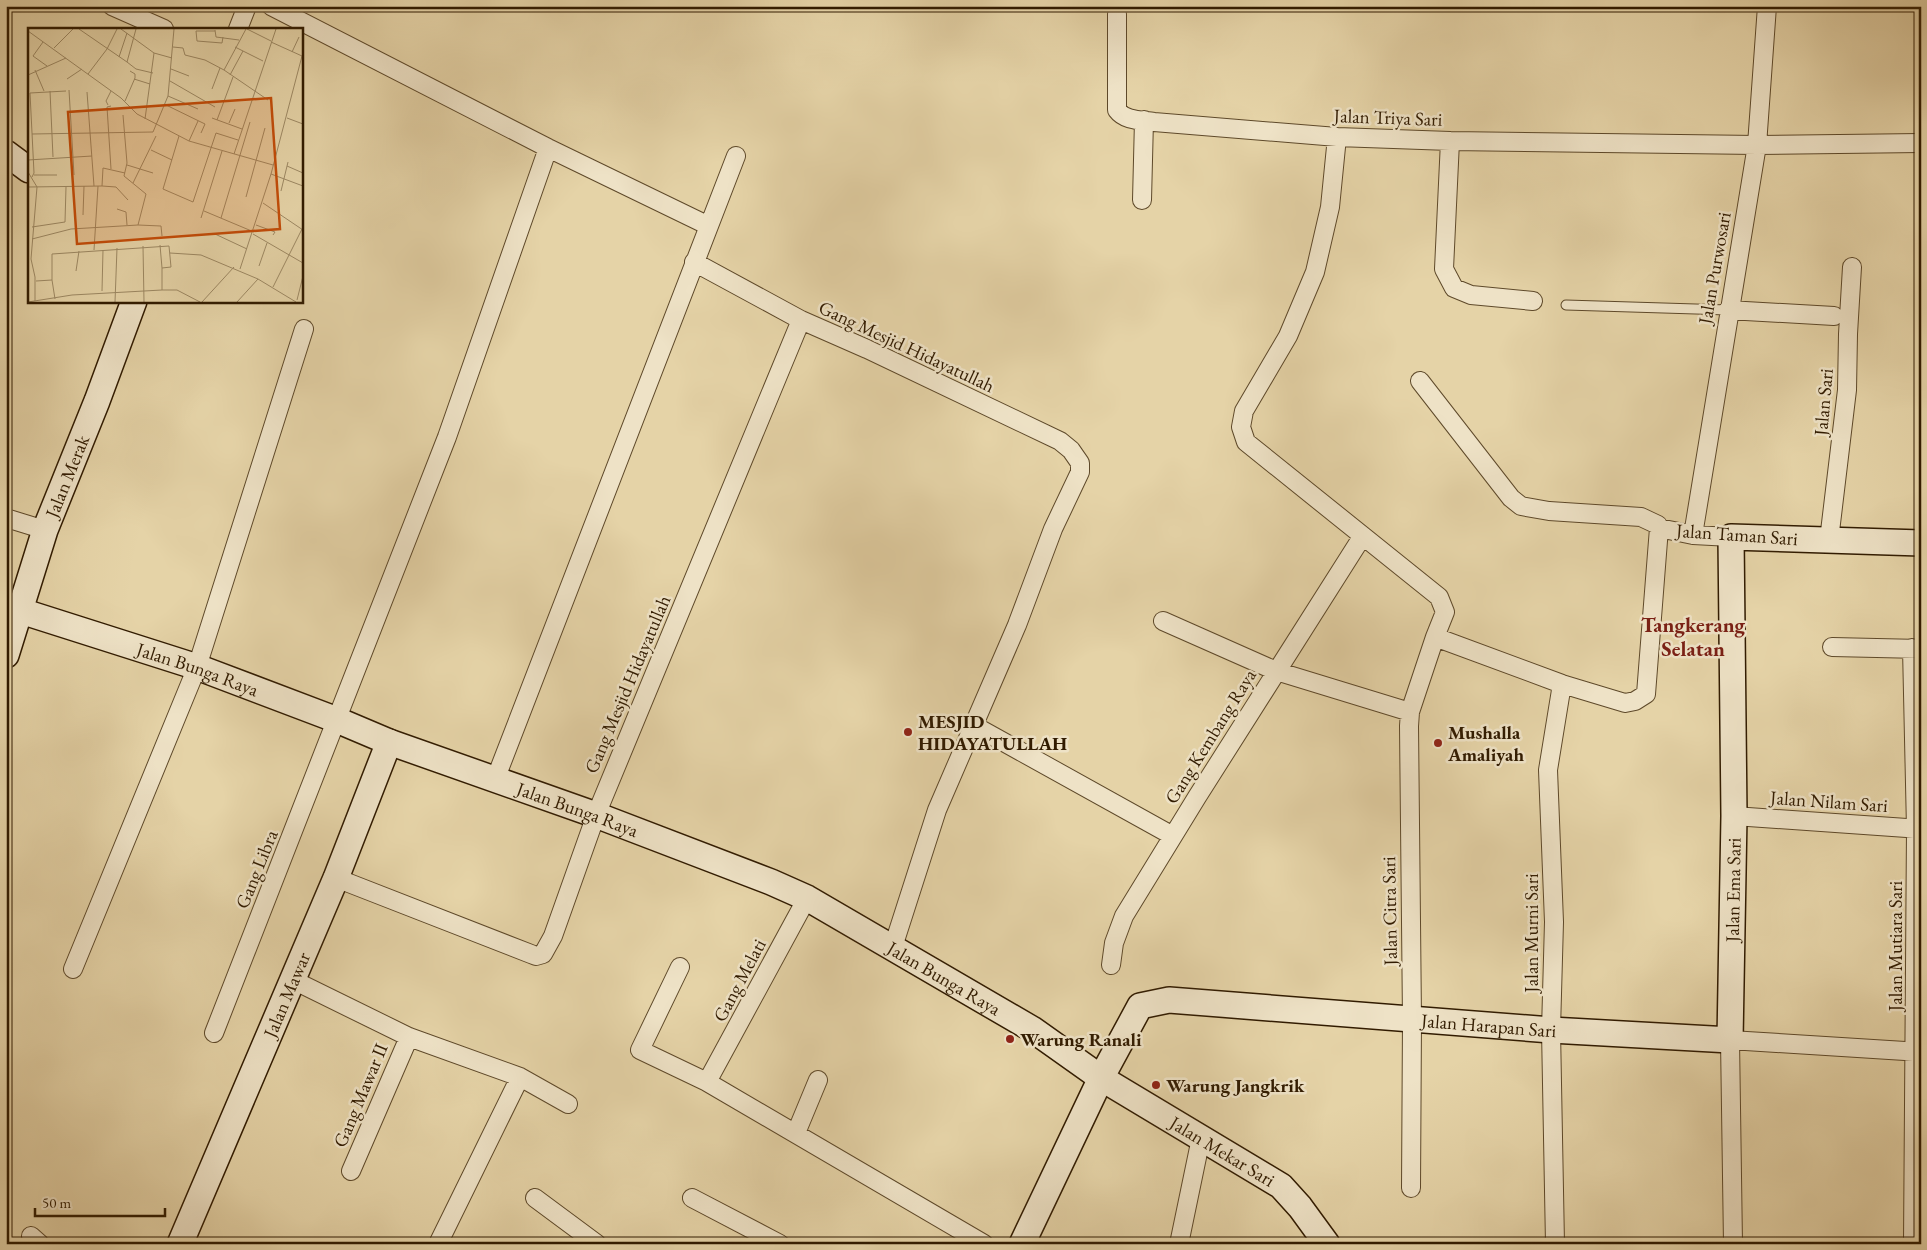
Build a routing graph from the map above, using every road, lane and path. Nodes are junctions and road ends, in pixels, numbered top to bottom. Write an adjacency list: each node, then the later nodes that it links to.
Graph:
1 (112, 6): 6 (street)
2 (247, 6): 7 (street)
3 (271, 6): 13 (street)
4 (1767, 6): 12 (street, Jalan Purwosari)
5 (1117, 14): 8 (street, Jalan Triya Sari)
6 (162, 28)
7 (238, 28)
8 (1144, 120): 9 (street, Jalan Triya Sari); 17 (street)
9 (1337, 137): 10 (street, Jalan Triya Sari); 33 (street)
10 (1450, 141): 12 (street, Jalan Triya Sari); 21 (street)
11 (1921, 143): 12 (street, Jalan Triya Sari)
12 (1757, 144): 24 (street, Jalan Purwosari)
13 (548, 148): 18 (street); 47 (street, Gang Libra)
14 (6, 153): 16 (street)
15 (736, 156): 18 (street)
16 (28, 169)
17 (1142, 200)
18 (709, 226): 19 (street)
19 (694, 262): 26 (street); 50 (street)
20 (1852, 267): 35 (street, Jalan Sari)
21 (1533, 301)
22 (134, 302): 31 (street, Jalan Merak)
23 (1566, 305): 24 (lane)
24 (1728, 310): 25 (street); 32 (street, Jalan Purwosari)
25 (1834, 316)
26 (801, 320): 48 (street, Gang Mesjid Hidayatullah); 51 (street, Gang Mesjid Hidayatullah)
27 (304, 329): 43 (street)
28 (1420, 381): 30 (street)
29 (6, 518): 31 (street)
30 (1659, 528): 32 (street, Jalan Taman Sari); 45 (street, Jalan Taman Sari)
31 (45, 530): 37 (street, Jalan Merak)
32 (1693, 535): 34 (street, Jalan Taman Sari)
33 (1362, 536): 39 (street, Jalan Citra Sari); 44 (street, Gang Kembang Raya)
34 (1731, 537): 35 (street, Jalan Taman Sari); 52 (street, Jalan Ema Sari)
35 (1829, 540): 36 (street, Jalan Taman Sari)
36 (1921, 542)
37 (21, 610): 42 (street, Jalan Merak); 43 (street, Jalan Bunga Raya)
38 (1164, 621): 44 (street)
39 (1435, 637): 45 (street); 46 (street, Jalan Citra Sari)
40 (1832, 647): 41 (street)
41 (1916, 649): 53 (street, Jalan Mutiara Sari)
42 (6, 655)
43 (197, 667): 47 (street, Jalan Bunga Raya); 60 (street)
44 (1276, 671): 46 (street); 54 (street, Gang Kembang Raya)
45 (1562, 684): 63 (street, Jalan Murni Sari)
46 (1410, 712): 62 (street, Jalan Citra Sari)
47 (337, 720): 49 (street, Jalan Bunga Raya); 64 (street, Gang Libra)
48 (973, 725): 54 (street); 57 (street, Gang Mesjid Hidayatullah)
49 (389, 742): 50 (street, Jalan Bunga Raya); 55 (street, Jalan Mawar)
50 (495, 780): 51 (street, Jalan Bunga Raya)
51 (596, 815): 55 (street, Gang Mesjid Hidayatullah); 56 (street, Jalan Bunga Raya)
52 (1734, 816): 53 (street, Jalan Nilam Sari); 66 (street, Jalan Ema Sari)
53 (1918, 829): 67 (street, Jalan Mutiara Sari)
54 (1173, 836): 58 (street, Gang Kembang Raya)
55 (336, 878): 61 (street, Jalan Mawar)
56 (807, 898): 57 (street, Jalan Bunga Raya); 71 (street, Gang Melati)
57 (893, 947): 69 (street, Jalan Bunga Raya)
58 (1112, 964)
59 (680, 967): 71 (street)
60 (73, 969)
61 (293, 980): 65 (street); 79 (street, Jalan Mawar)
62 (1412, 1020): 63 (street, Jalan Harapan Sari); 69 (street, Jalan Harapan Sari); 76 (street, Jalan Citra Sari)
63 (1551, 1030): 66 (street, Jalan Harapan Sari); 87 (street, Jalan Murni Sari)
64 (214, 1032)
65 (409, 1037): 68 (street); 75 (street, Gang Mawar II)
66 (1730, 1040): 67 (street, Jalan Harapan Sari); 88 (street, Jalan Ema Sari)
67 (1918, 1052): 89 (street, Jalan Mutiara Sari)
68 (520, 1077): 72 (street); 80 (street)
69 (1102, 1078): 74 (street, Jalan Mekar Sari); 84 (street)
70 (818, 1080): 73 (street)
71 (707, 1082): 73 (street)
72 (568, 1104)
73 (796, 1133): 83 (street)
74 (1201, 1138): 85 (street); 86 (street, Jalan Mekar Sari)
75 (351, 1171)
76 (1411, 1188)
77 (535, 1198): 81 (street)
78 (692, 1198): 82 (street)
79 (180, 1244)
80 (438, 1244)
81 (597, 1244)
82 (780, 1244)
83 (984, 1244)
84 (1022, 1244)
85 (1179, 1244)
86 (1327, 1244)
87 (1555, 1244)
88 (1733, 1244)
89 (1913, 1244)

